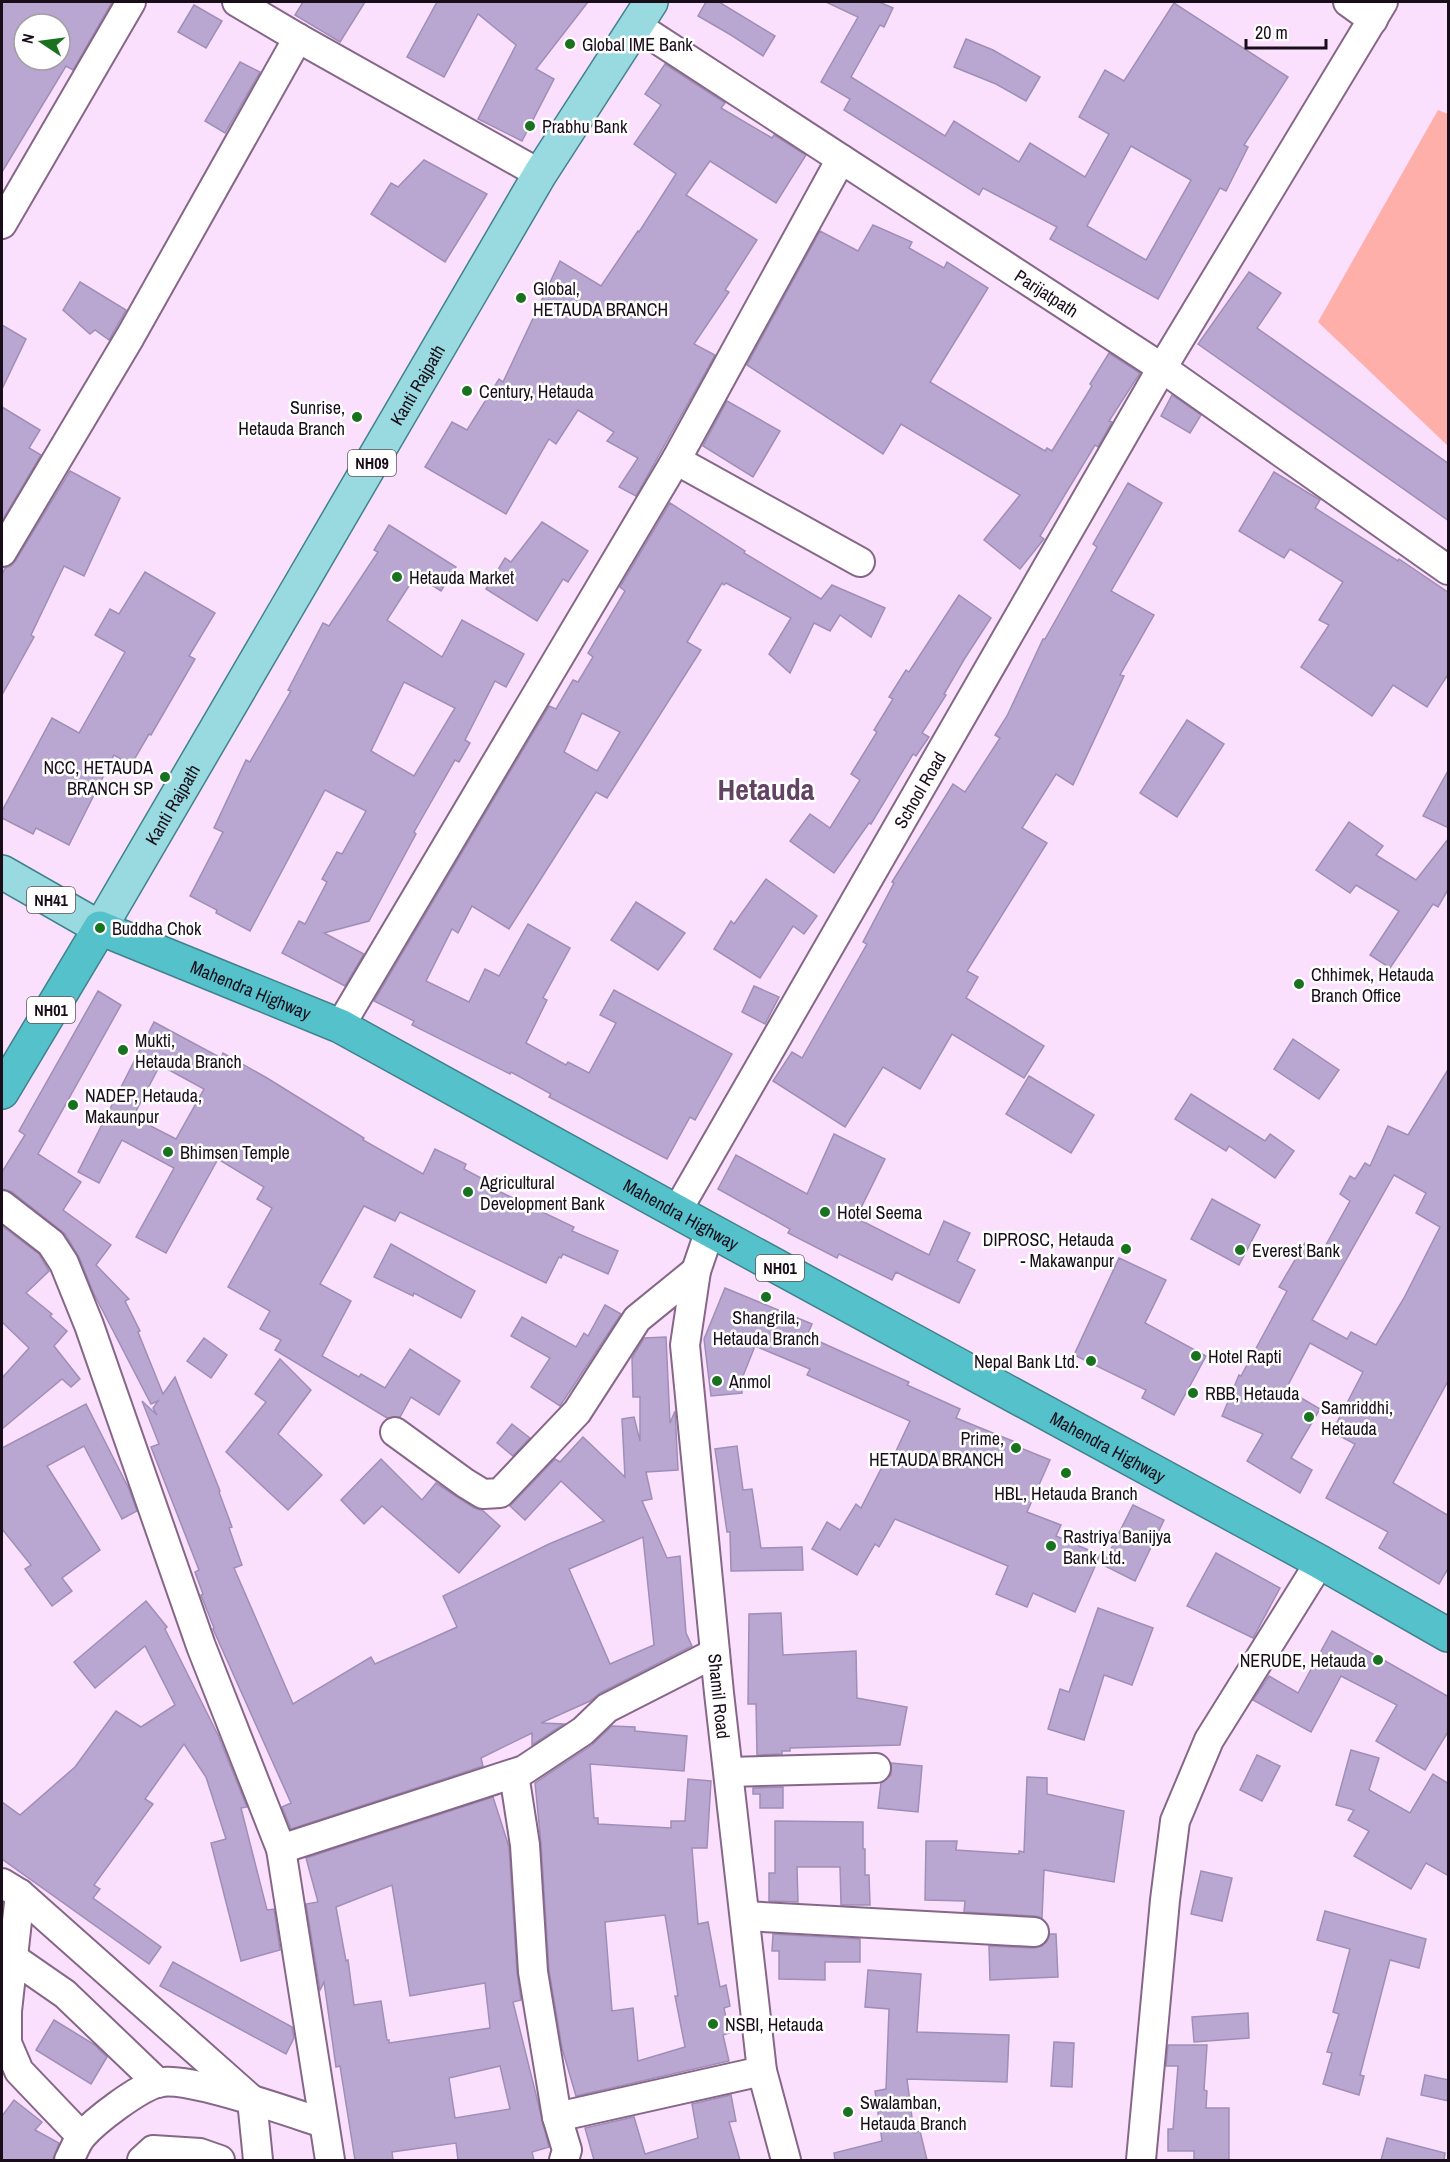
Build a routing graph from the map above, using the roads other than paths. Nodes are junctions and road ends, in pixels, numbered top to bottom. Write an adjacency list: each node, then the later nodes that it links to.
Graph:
1 (131, 2): 9 (street)
2 (237, 2): 6 (street)
3 (1348, 2): 4 (street)
4 (1378, 10): 10 (street, School Road)
5 (644, 14): 7 (street, Parijatpath); 8 (main road, Kanti Rajpath / NH09)
6 (298, 38): 8 (street); 12 (street)
7 (841, 159): 10 (street, Parijatpath); 11 (street)
8 (540, 174): 16 (main road, Kanti Rajpath / NH09)
9 (2, 224)
10 (1162, 368): 14 (street, Parijatpath); 20 (street, School Road)
11 (676, 460): 13 (street); 17 (street)
12 (2, 552)
13 (861, 562)
14 (1449, 570)
15 (2, 872): 16 (main road, NH41)
16 (100, 928): 17 (highway, Mahendra Highway / NH01); 18 (highway, NH01)
17 (340, 1026): 20 (highway, Mahendra Highway / NH01)
18 (2, 1092)
19 (2, 1205): 30 (street)
20 (677, 1211): 21 (highway, Mahendra Highway / NH01)
21 (710, 1230): 22 (street, Shamil Road); 24 (highway, Mahendra Highway / NH01)
22 (696, 1271): 23 (street); 26 (street, Shamil Road)
23 (395, 1432)
24 (1320, 1562): 25 (highway, Mahendra Highway / NH01); 47 (street)
25 (1449, 1635)
26 (715, 1653): 28 (street, Shamil Road); 29 (street)
27 (876, 1768): 28 (street)
28 (729, 1773): 32 (street, Shamil Road)
29 (514, 1774): 30 (street); 38 (street)
30 (281, 1849): 39 (street)
31 (11, 1889): 34 (street); 37 (street)
32 (745, 1916): 33 (street); 35 (street, Shamil Road)
33 (1034, 1932)
34 (13, 1958): 36 (street); 40 (street)
35 (762, 2071): 38 (street); 46 (street, Shamil Road)
36 (158, 2082): 37 (street); 40 (street)
37 (252, 2100): 39 (street); 43 (street)
38 (556, 2117): 45 (street)
39 (323, 2123): 44 (street)
40 (75, 2148)
41 (142, 2160): 42 (street)
42 (220, 2160)
43 (258, 2160)
44 (330, 2160)
45 (564, 2160)
46 (786, 2160)
47 (1141, 2160)

